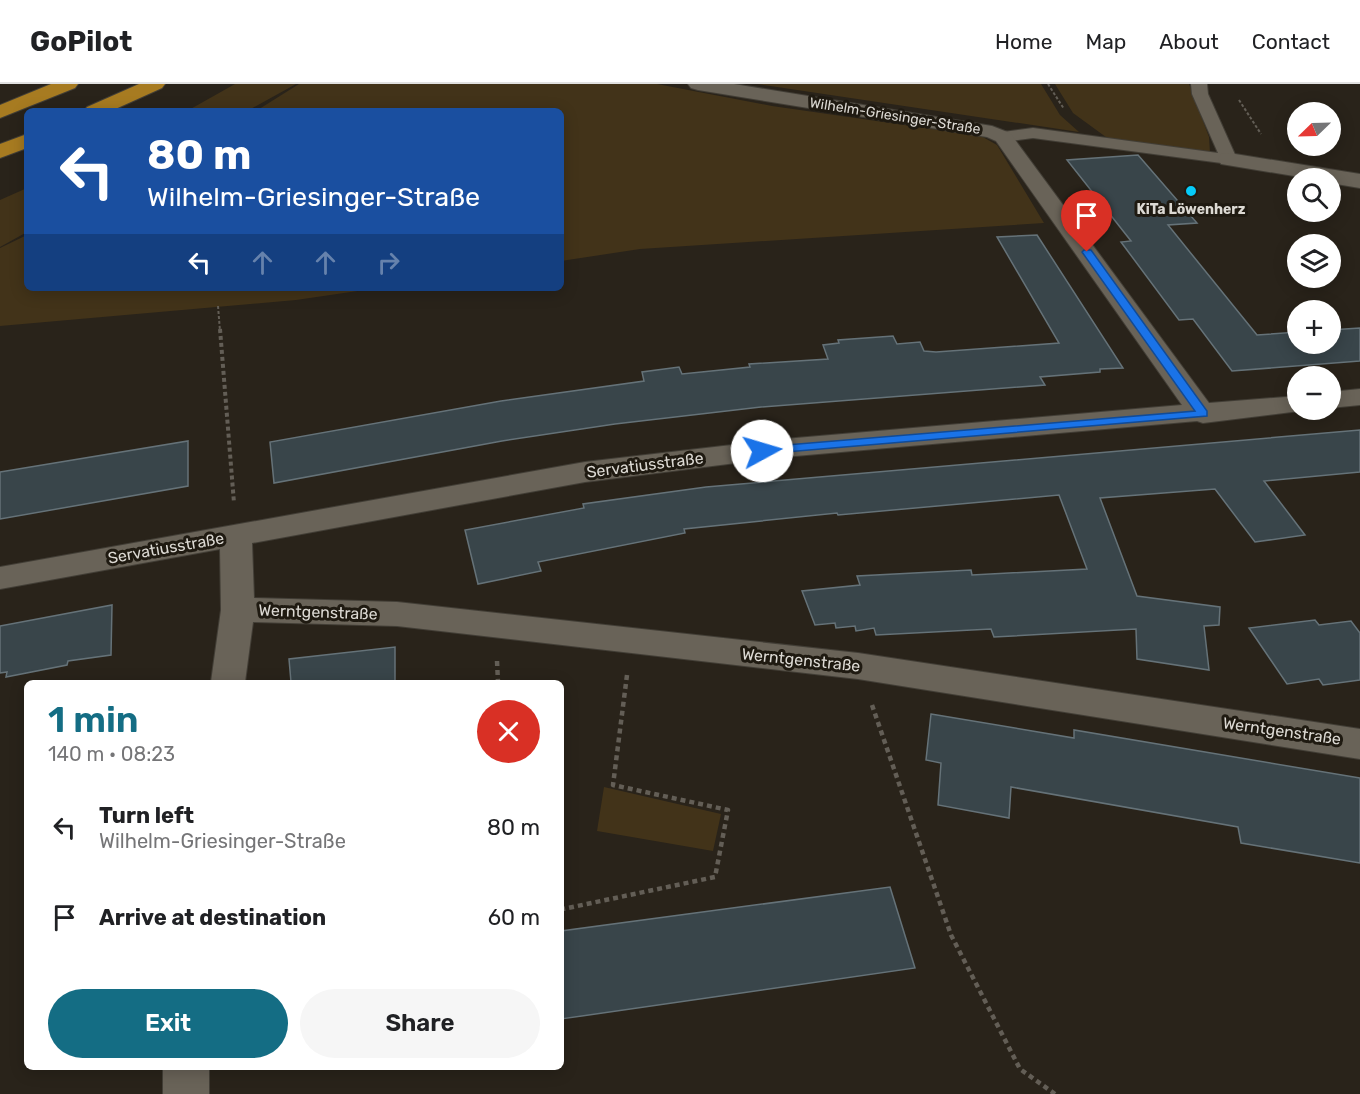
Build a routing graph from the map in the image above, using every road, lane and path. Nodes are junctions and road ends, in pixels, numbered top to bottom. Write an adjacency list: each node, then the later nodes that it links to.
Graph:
1 (68, 84): 7 (highway)
2 (155, 84): 6 (highway)
3 (698, 84): 8 (street, Wilhelm-Griesinger-Straße)
4 (1199, 84): 11 (lane)
5 (1234, 93): 12 (path)
6 (100, 108)
7 (0, 112)
8 (1003, 137): 11 (lane); 18 (street, Wilhelm-Griesinger-Straße)
9 (24, 141): 10 (highway)
10 (0, 152)
11 (1229, 159): 12 (street)
12 (1285, 169): 13 (street)
13 (1360, 181)
14 (218, 306): 19 (path)
15 (1360, 397): 16 (street)
16 (1341, 399)
17 (1287, 405): 18 (street, Servatiusstraße)
18 (1203, 414): 19 (street, Servatiusstraße)
19 (236, 535): 20 (street, Servatiusstraße); 21 (street)
20 (0, 578)
21 (238, 610): 22 (street, Werntgenstraße); 24 (street)
22 (632, 641): 23 (street, Werntgenstraße); 26 (path)
23 (858, 666): 25 (street, Werntgenstraße); 29 (path)
24 (228, 680)
25 (1360, 744)
26 (564, 909)
27 (186, 1070): 28 (street)
28 (186, 1094)
29 (1055, 1094)

